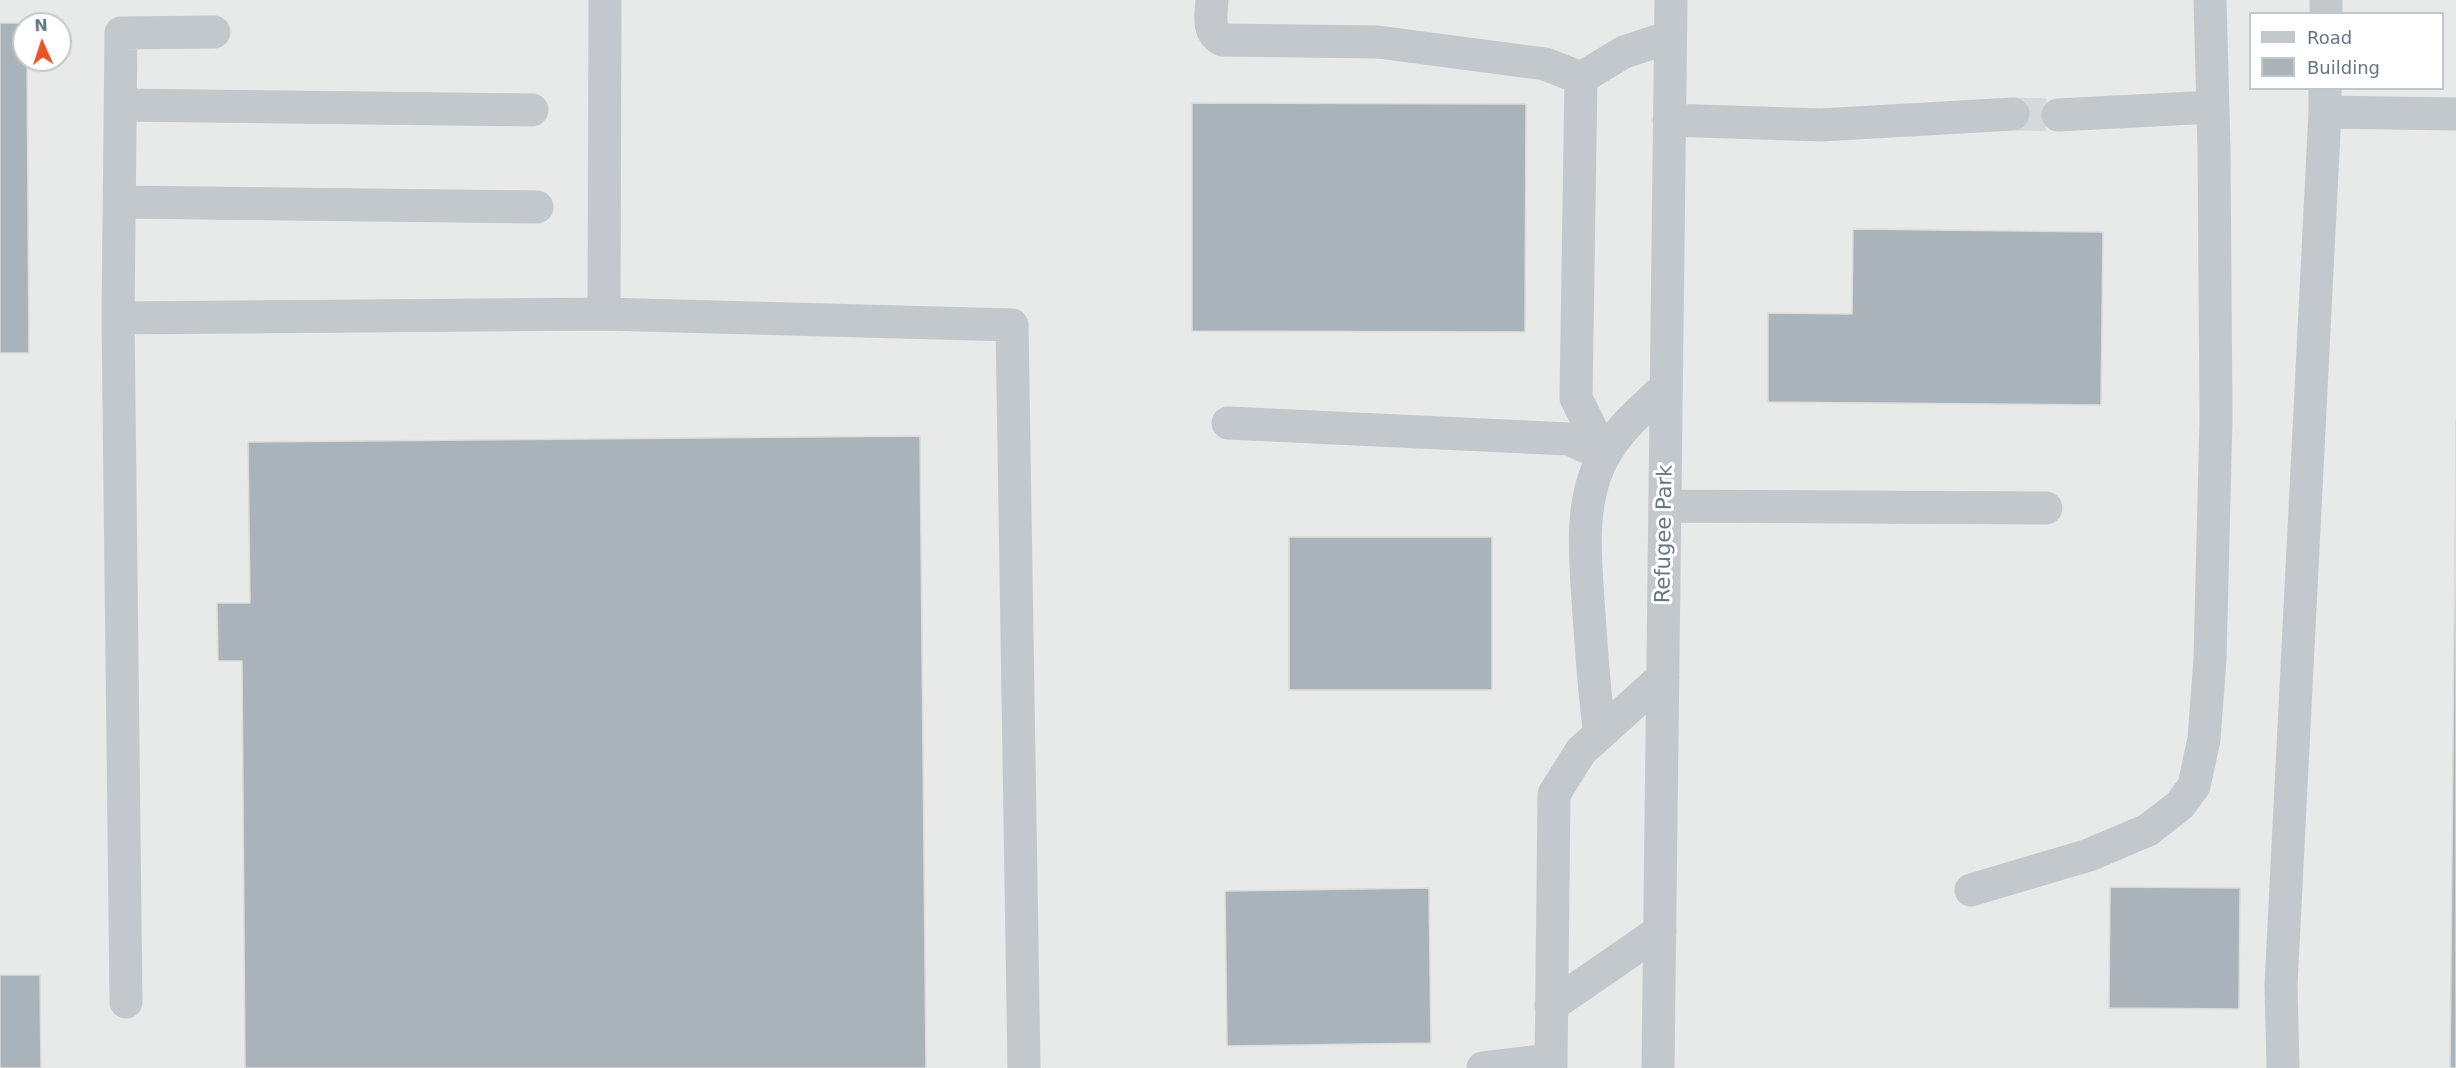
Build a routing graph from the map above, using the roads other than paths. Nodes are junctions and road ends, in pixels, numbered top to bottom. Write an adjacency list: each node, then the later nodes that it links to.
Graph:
1 (605, 0): 18 (street)
2 (1212, 0): 7 (street)
3 (1671, 0): 6 (street, Refugee Park)
4 (2210, 0): 10 (street)
5 (214, 32): 9 (street)
6 (1670, 37): 7 (street); 15 (street, Refugee Park)
7 (1581, 78): 22 (street)
8 (2325, 100): 13 (street); 35 (street)
9 (121, 105): 11 (street); 16 (street)
10 (2212, 107): 14 (street); 27 (street)
11 (532, 110)
12 (2013, 114): 15 (street)
13 (2456, 114)
14 (2058, 116)
15 (1669, 120): 20 (street, Refugee Park)
16 (120, 202): 17 (street); 19 (street)
17 (537, 207)
18 (604, 314): 19 (street); 32 (street)
19 (118, 318): 29 (street)
20 (1666, 387): 22 (street); 23 (street, Refugee Park)
21 (1228, 423): 22 (street)
22 (1604, 455): 26 (street)
23 (1665, 506): 24 (street); 25 (street, Refugee Park)
24 (2046, 508)
25 (1663, 677): 26 (street); 28 (street, Refugee Park)
26 (1600, 734): 30 (street)
27 (1971, 890)
28 (1660, 931): 30 (street); 34 (street, Refugee Park)
29 (126, 1002)
30 (1551, 1006): 31 (street)
31 (1551, 1064): 33 (street)
32 (1024, 1068)
33 (1483, 1068)
34 (1659, 1068)
35 (2283, 1068)

